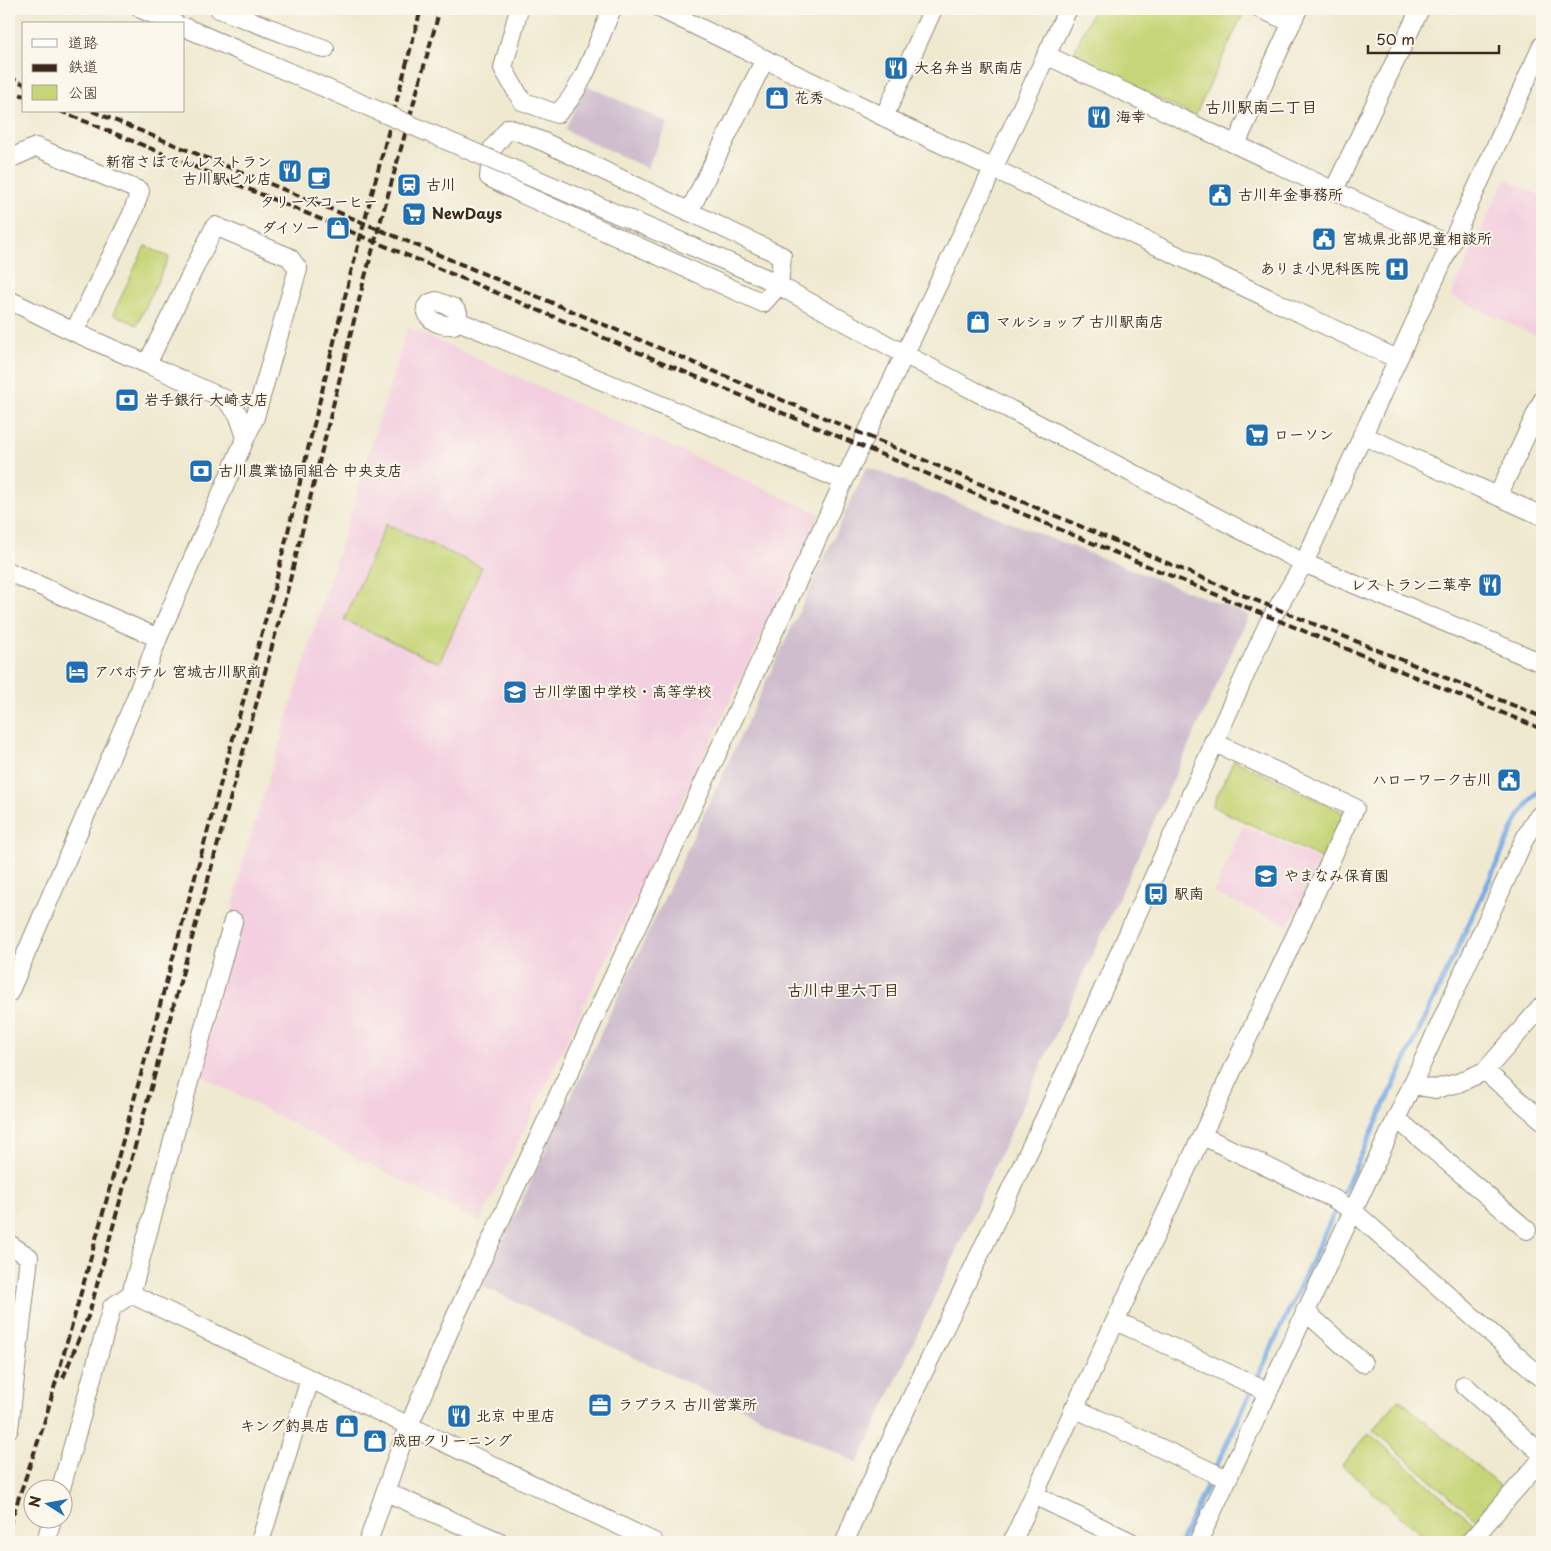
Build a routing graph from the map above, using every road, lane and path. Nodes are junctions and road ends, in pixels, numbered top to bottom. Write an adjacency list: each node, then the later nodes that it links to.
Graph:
1 (141, 9): 11 (street)
2 (219, 9): 14 (street)
3 (519, 9): 4 (street)
4 (612, 9)
5 (661, 9): 16 (street)
6 (933, 9): 18 (street)
7 (1068, 9): 15 (street)
8 (1261, 9): 10 (street)
9 (1420, 9): 22 (street)
10 (1295, 16): 19 (street)
11 (171, 22)
12 (185, 27): 25 (street, bridge)
13 (1542, 46): 17 (street)
14 (325, 49)
15 (1046, 55): 19 (street); 21 (street)
16 (765, 59): 18 (street); 23 (street)
17 (1537, 71): 24 (street)
18 (884, 117): 21 (street)
19 (1236, 144): 22 (street)
20 (12, 152): 28 (street)
21 (993, 168): 29 (street); 30 (street)
22 (1334, 190): 24 (street)
23 (690, 212): 25 (street); 25 (street)
24 (1449, 245): 30 (street)
25 (772, 282): 29 (street)
26 (9, 300): 28 (street)
27 (458, 321): 35 (street)
28 (74, 332): 31 (street)
29 (904, 354): 35 (street); 38 (street)
30 (1397, 359): 33 (street)
31 (147, 364): 34 (street); 34 (street)
32 (1542, 401): 36 (street)
33 (1362, 434): 36 (street); 38 (street)
34 (246, 438): 40 (street)
35 (844, 481): 64 (street)
36 (1498, 496): 37 (street)
37 (1542, 516)
38 (1304, 563): 41 (street); 42 (street)
39 (9, 572): 40 (street)
40 (158, 638): 45 (street)
41 (1542, 663)
42 (1213, 742): 51 (street); 78 (street)
43 (1542, 813): 48 (street)
44 (233, 921): 55 (street)
45 (9, 993)
46 (1542, 1006): 47 (street)
47 (1485, 1071): 48 (street); 50 (street)
48 (1412, 1085): 49 (street)
49 (1396, 1118): 52 (street); 53 (street)
50 (1542, 1120)
51 (1203, 1136): 52 (street); 57 (street)
52 (1344, 1205): 56 (street); 59 (street)
53 (1527, 1230)
54 (9, 1244): 65 (street)
55 (131, 1294): 60 (street); 69 (street)
56 (1305, 1311): 58 (street); 62 (street)
57 (1116, 1320): 62 (street); 63 (street)
58 (1363, 1363)
59 (1542, 1378)
60 (310, 1380): 64 (street); 74 (street)
61 (1464, 1385): 66 (street)
62 (1258, 1387): 68 (street)
63 (1074, 1408): 68 (street); 71 (street)
64 (409, 1426): 70 (street); 77 (street)
65 (9, 1429)
66 (1542, 1454)
67 (1542, 1459): 82 (street)
68 (1216, 1474): 81 (street)
69 (64, 1478)
70 (386, 1492): 75 (street); 76 (street)
71 (1034, 1495): 79 (street); 80 (street)
72 (50, 1528): 73 (street)
73 (46, 1542)
74 (260, 1542)
75 (368, 1542)
76 (500, 1542)
77 (654, 1542)
78 (845, 1542)
79 (1012, 1542)
80 (1131, 1542)
81 (1198, 1542)
82 (1470, 1542)

